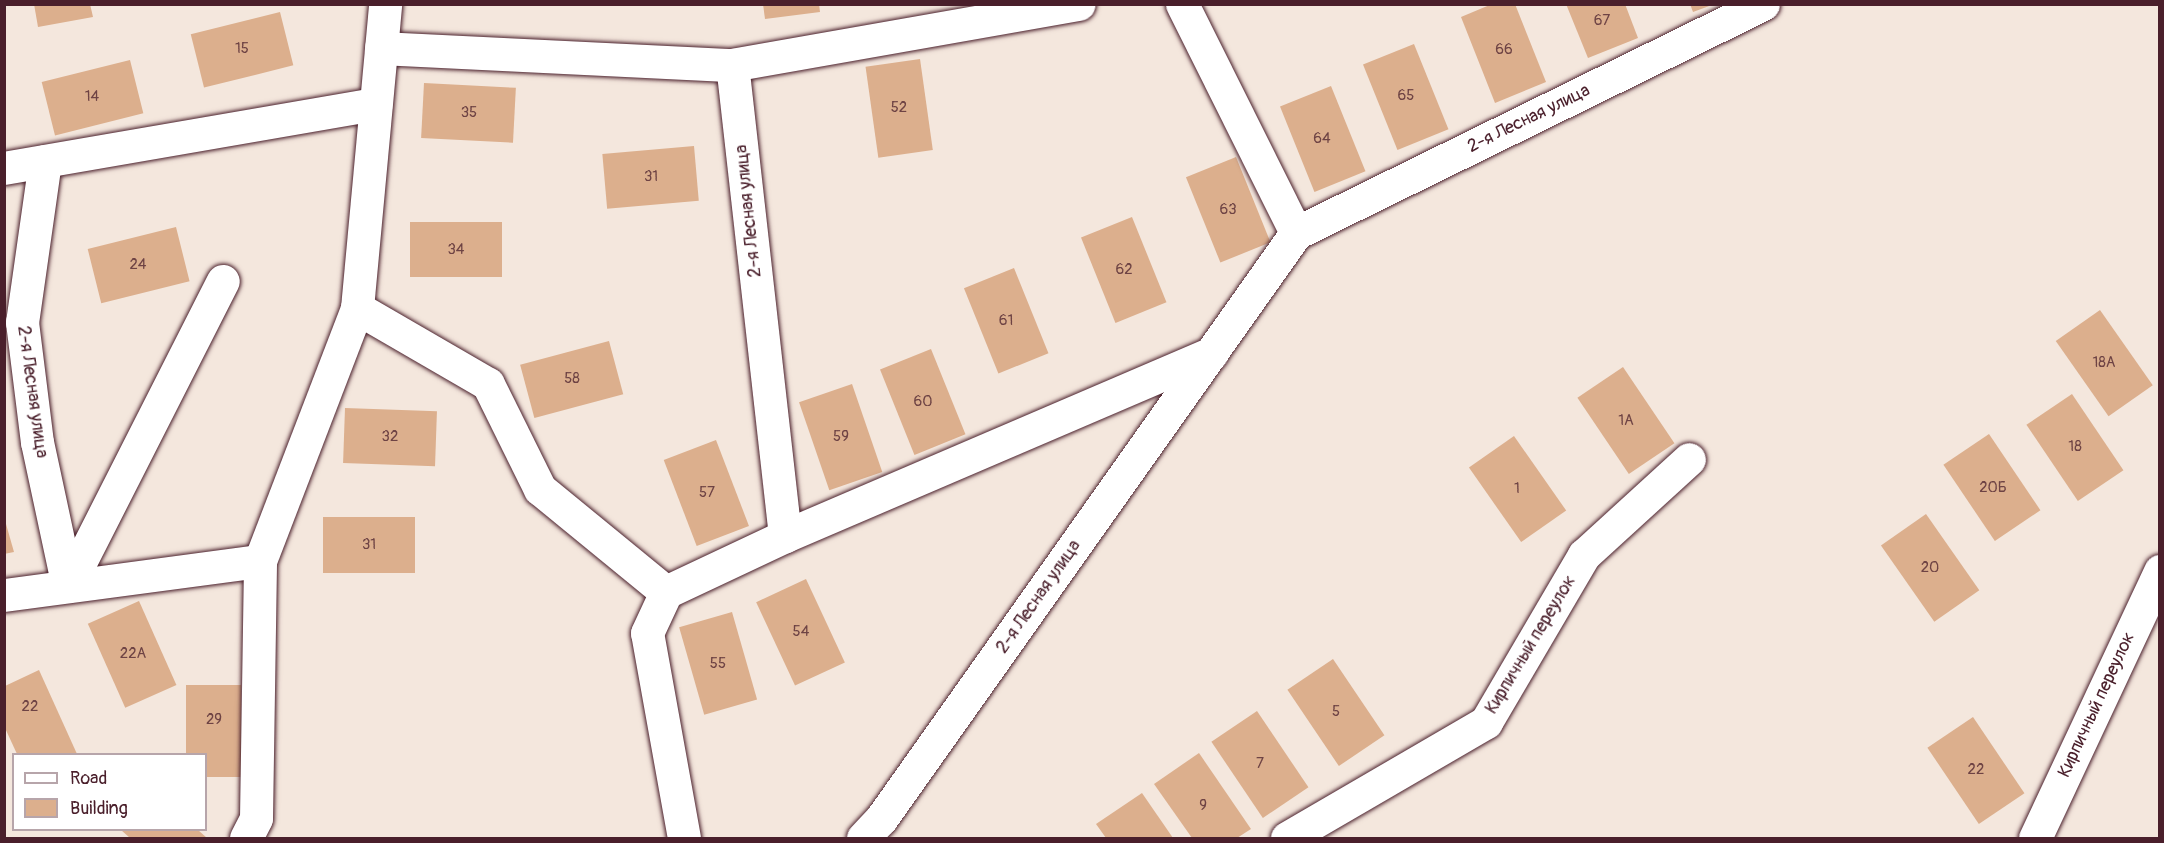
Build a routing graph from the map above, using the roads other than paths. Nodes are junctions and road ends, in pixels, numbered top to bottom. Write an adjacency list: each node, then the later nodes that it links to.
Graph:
1 (385, 4): 5 (street)
2 (1079, 4): 6 (street)
3 (1182, 4): 10 (street)
4 (1763, 4): 10 (street, 2-я Лесная улица)
5 (381, 48): 6 (street); 7 (street)
6 (732, 65): 15 (street, 2-я Лесная улица)
7 (376, 104): 8 (street); 12 (street)
8 (45, 161): 9 (street); 18 (street, 2-я Лесная улица)
9 (4, 168)
10 (1296, 233): 13 (street, 2-я Лесная улица)
11 (223, 281): 18 (street)
12 (357, 308): 16 (street); 19 (street)
13 (1212, 353): 15 (street); 23 (street, 2-я Лесная улица)
14 (1689, 459): 24 (street, Кирпичный переулок)
15 (786, 536): 19 (street)
16 (260, 561): 18 (street); 21 (street)
17 (2160, 571): 25 (street, Кирпичный переулок)
18 (68, 586): 20 (street)
19 (666, 592): 22 (street)
20 (4, 595)
21 (246, 838)
22 (684, 838)
23 (863, 838)
24 (1287, 838)
25 (2035, 838)

